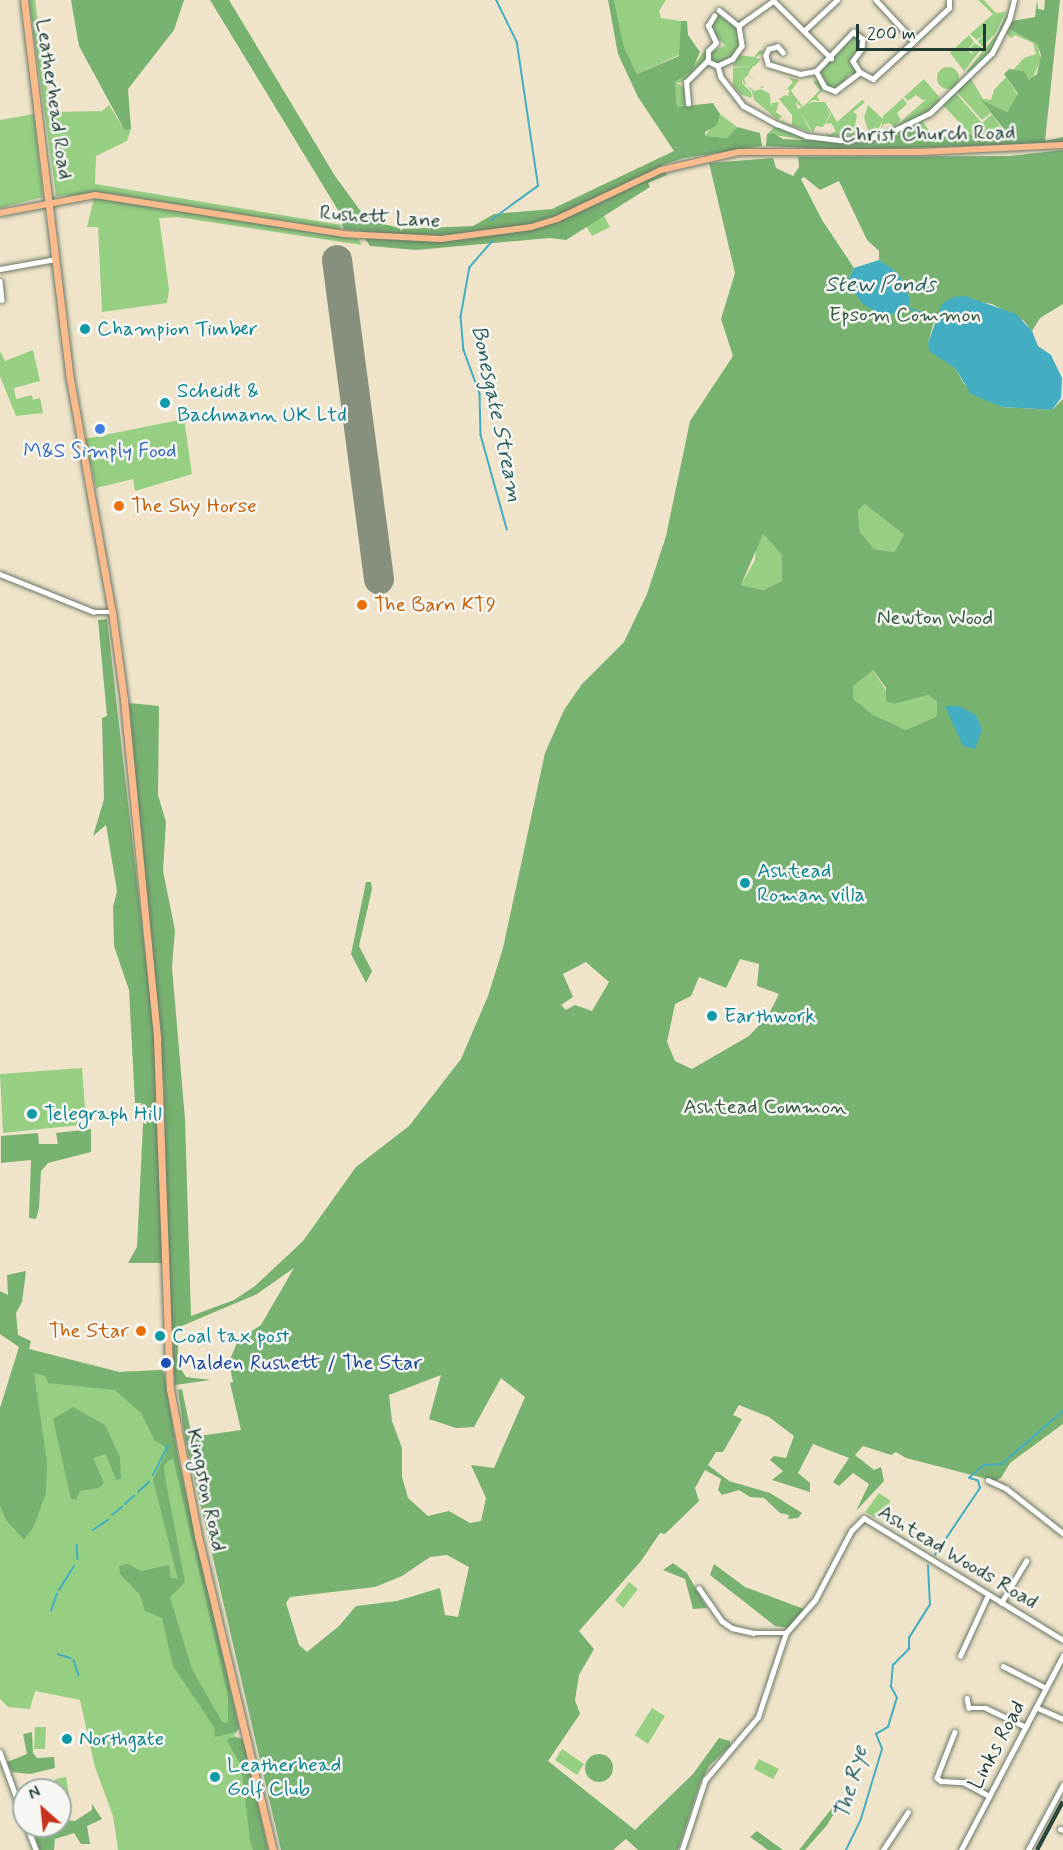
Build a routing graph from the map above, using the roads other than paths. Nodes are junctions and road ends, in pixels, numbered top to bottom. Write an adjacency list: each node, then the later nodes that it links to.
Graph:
1 (24, 0): 25 (highway, Leatherhead Road)
2 (773, 0): 9 (street); 10 (street)
3 (837, 0): 10 (street)
4 (876, 0): 11 (street)
5 (949, 0): 11 (street)
6 (1014, 0): 17 (street)
7 (719, 9): 9 (street)
8 (714, 16): 12 (street)
9 (739, 26): 17 (street)
10 (805, 30): 15 (street)
11 (914, 41): 19 (street)
12 (716, 44): 13 (street); 16 (street)
13 (723, 47)
14 (783, 53): 18 (street)
15 (831, 58): 18 (street); 19 (street)
16 (708, 61): 17 (street); 21 (street)
17 (718, 66)
18 (816, 71): 19 (street)
19 (860, 72)
20 (678, 84): 21 (street)
21 (684, 85): 22 (street)
22 (688, 104)
23 (1063, 146): 24 (main road, Christ Church Road)
24 (696, 160): 25 (main road, Rushett Lane)
25 (51, 203): 26 (main road, Rushett Lane); 27 (highway, Leatherhead Road)
26 (0, 213)
27 (56, 259): 28 (street); 32 (highway, Leatherhead Road)
28 (0, 269)
29 (0, 281): 30 (street)
30 (2, 300)
31 (0, 574): 32 (street)
32 (112, 612): 55 (highway, Kingston Road)
33 (988, 1480): 34 (street)
34 (1063, 1533)
35 (1026, 1561): 38 (street)
36 (699, 1587): 39 (street)
37 (988, 1595): 38 (street, Ashtead Woods Road); 39 (street, Ashtead Woods Road); 41 (street)
38 (1001, 1603): 40 (street, Ashtead Woods Road)
39 (786, 1633): 56 (street, Ashtead Woods Road)
40 (1063, 1640)
41 (960, 1656)
42 (1063, 1656): 44 (street, Links Road)
43 (1003, 1666): 44 (street)
44 (1046, 1688): 46 (street, Links Road)
45 (968, 1698): 48 (street)
46 (1036, 1707): 47 (street); 48 (street, Links Road)
47 (1063, 1719)
48 (1026, 1727): 53 (street, Links Road)
49 (955, 1732): 53 (street)
50 (0, 1752): 51 (street)
51 (12, 1785)
52 (1063, 1785): 59 (street)
53 (989, 1796): 58 (street, Links Road)
54 (908, 1812): 57 (street)
55 (273, 1850)
56 (681, 1850)
57 (883, 1850)
58 (960, 1850)
59 (1028, 1850)

